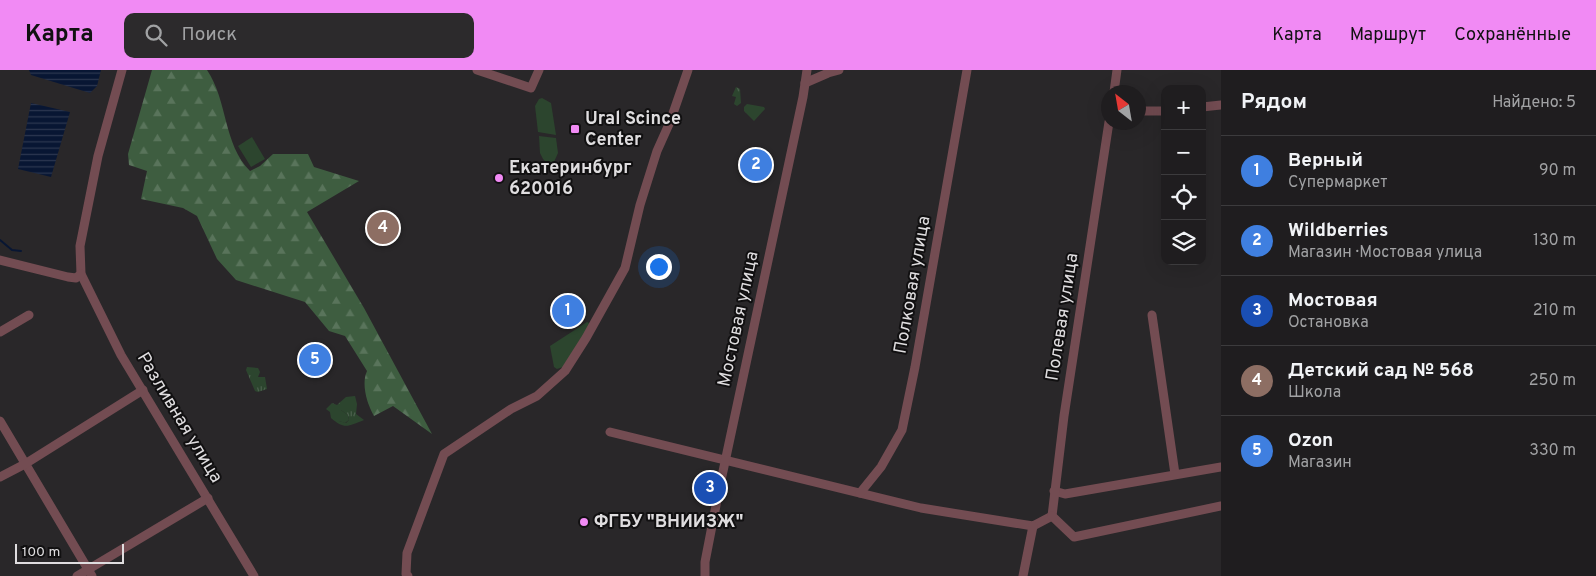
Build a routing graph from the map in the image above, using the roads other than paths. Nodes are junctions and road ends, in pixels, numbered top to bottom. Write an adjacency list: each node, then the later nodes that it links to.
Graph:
1 (122, 70): 17 (street, Разливная улица)
2 (477, 70): 3 (street)
3 (539, 70)
4 (688, 70): 38 (street)
5 (807, 70): 9 (street, Мостовая улица)
6 (840, 70): 9 (street)
7 (968, 70): 30 (street, Полковая улица)
8 (1118, 70): 10 (street)
9 (805, 84): 24 (street, Мостовая улица)
10 (1115, 85)
11 (1221, 105): 12 (street)
12 (1206, 107)
13 (1146, 111): 14 (street)
14 (1161, 111)
15 (1108, 130): 29 (street, Полевая улица)
16 (0, 260): 17 (street)
17 (81, 274): 21 (street, Разливная улица)
18 (29, 315): 20 (street)
19 (1152, 315): 27 (street)
20 (0, 332)
21 (142, 390): 25 (street); 31 (street, Разливная улица)
22 (0, 421): 25 (street)
23 (610, 432): 24 (street)
24 (726, 461): 30 (street); 39 (street, Мостовая улица)
25 (25, 464): 28 (street); 35 (street)
26 (1221, 467): 27 (street)
27 (1175, 474): 29 (street)
28 (0, 477)
29 (1054, 491): 33 (street, Полевая улица)
30 (860, 493): 34 (street)
31 (208, 498): 35 (street); 37 (street, Разливная улица)
32 (1221, 506): 33 (street)
33 (1052, 516): 34 (street)
34 (1032, 526): 40 (street)
35 (90, 572): 36 (street)
36 (77, 576)
37 (254, 576)
38 (408, 576)
39 (705, 576)
40 (1023, 576)

